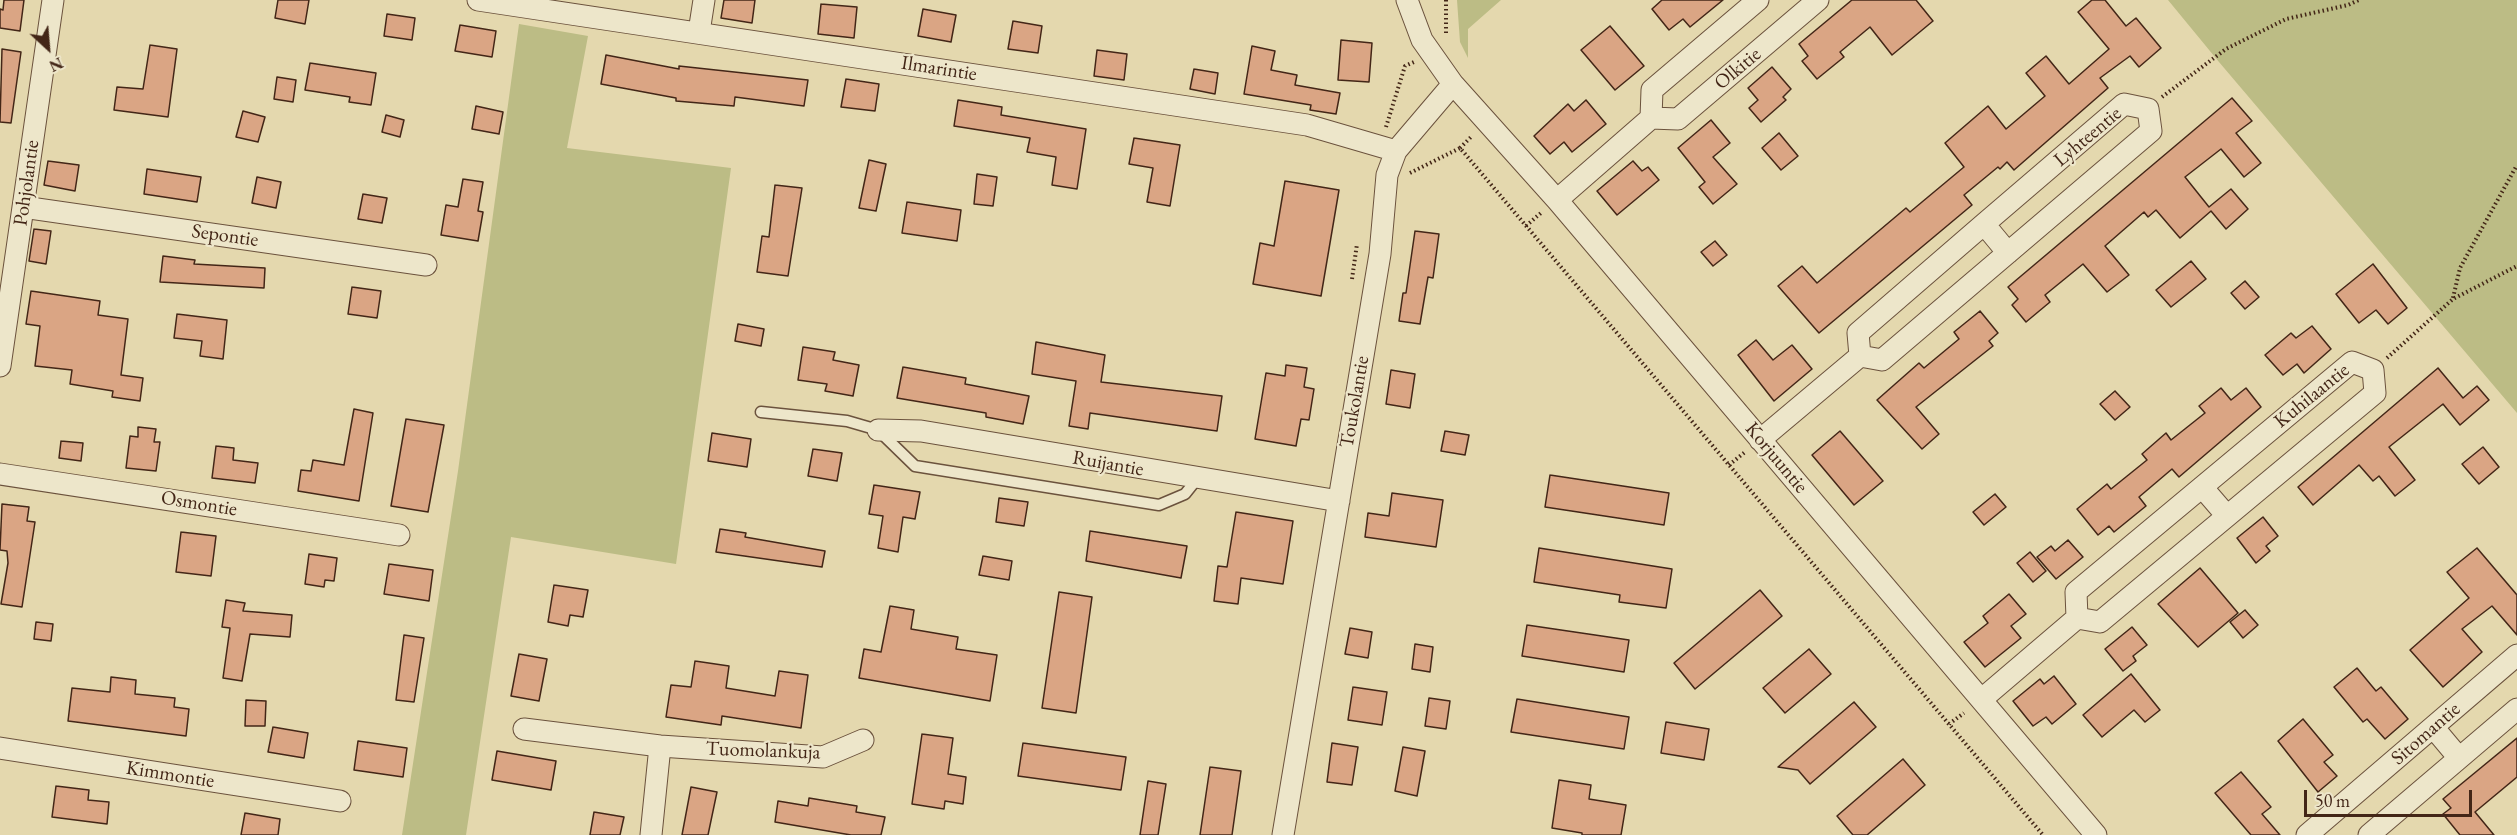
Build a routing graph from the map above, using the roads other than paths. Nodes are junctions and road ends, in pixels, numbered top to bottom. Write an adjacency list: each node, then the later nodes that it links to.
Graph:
1 (53, 0): 12 (street, Pohjolantie)
2 (478, 0): 7 (street, Ilmarintie)
3 (704, 0): 7 (street)
4 (1407, 0): 8 (street)
5 (1758, 0): 9 (street, Olkitie)
6 (1804, 4): 9 (street, Olkitie)
7 (699, 32): 10 (street, Ilmarintie)
8 (1453, 84): 10 (street, Toukolantie); 11 (street, Korjuuntie)
9 (1651, 118): 11 (street)
10 (1396, 151): 24 (street, Toukolantie)
11 (1557, 201): 20 (street, Korjuuntie)
12 (23, 207): 15 (street, Sepontie); 17 (street, Pohjolantie)
13 (1984, 224): 14 (street); 14 (street, Lyhteentie); 16 (street, Lyhteentie)
14 (2008, 252): 16 (street, Lyhteentie)
15 (426, 265)
16 (1860, 356): 20 (street)
17 (0, 366)
18 (761, 412): 19 (lane)
19 (878, 430): 22 (street, Ruijantie); 22 (lane)
20 (1760, 440): 29 (street, Korjuuntie)
21 (0, 474): 26 (street, Osmontie)
22 (1197, 479): 24 (street, Ruijantie)
23 (2202, 487): 25 (street); 25 (street, Kuhilaantie); 27 (street, Kuhilaantie)
24 (1339, 501): 39 (street, Toukolantie)
25 (2226, 516): 27 (street, Kuhilaantie)
26 (399, 535)
27 (2077, 618): 29 (street)
28 (2517, 656): 31 (street, Sitomantie)
29 (1982, 699): 40 (street, Korjuuntie)
30 (2517, 709): 36 (street, Sitomantie)
31 (2433, 727): 36 (street); 41 (street, Sitomantie)
32 (524, 729): 34 (street, Tuomolankuja)
33 (863, 740): 34 (street, Tuomolankuja)
34 (660, 746): 38 (street)
35 (0, 748): 37 (street, Kimmontie)
36 (2459, 758): 42 (street, Sitomantie)
37 (340, 801)
38 (651, 835)
39 (1283, 835)
40 (2096, 835)
41 (2307, 835)
42 (2369, 835)

